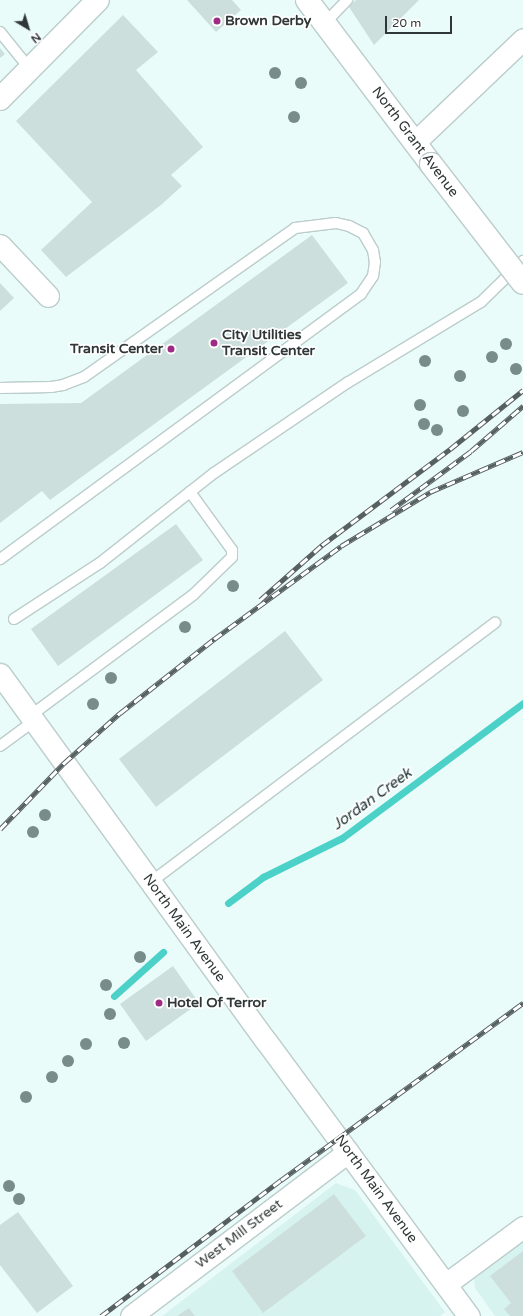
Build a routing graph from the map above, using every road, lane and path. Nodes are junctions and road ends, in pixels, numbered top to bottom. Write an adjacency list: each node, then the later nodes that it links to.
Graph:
1 (98, 0): 7 (main road)
2 (307, 0): 4 (main road, North Grant Avenue)
3 (348, 0): 4 (lane)
4 (325, 23): 9 (main road, North Grant Avenue)
5 (0, 32): 7 (lane)
6 (523, 39): 9 (street)
7 (30, 69): 8 (main road)
8 (0, 99)
9 (415, 142): 12 (main road, North Grant Avenue, bridge)
10 (0, 245): 13 (street)
11 (523, 261): 15 (lane)
12 (523, 283)
13 (48, 296)
14 (0, 388): 16 (lane)
15 (190, 492): 17 (lane); 20 (lane)
16 (0, 559)
17 (14, 619)
18 (495, 623): 22 (lane)
19 (0, 674): 20 (street, North Main Avenue)
20 (32, 718): 21 (lane); 22 (street, North Main Avenue)
21 (0, 746)
22 (151, 882): 23 (street, North Main Avenue)
23 (348, 1152): 25 (street, North Main Avenue); 26 (street, West Mill Street)
24 (523, 1227): 25 (street)
25 (446, 1284): 27 (street, North Main Avenue)
26 (130, 1316)
27 (470, 1316)

